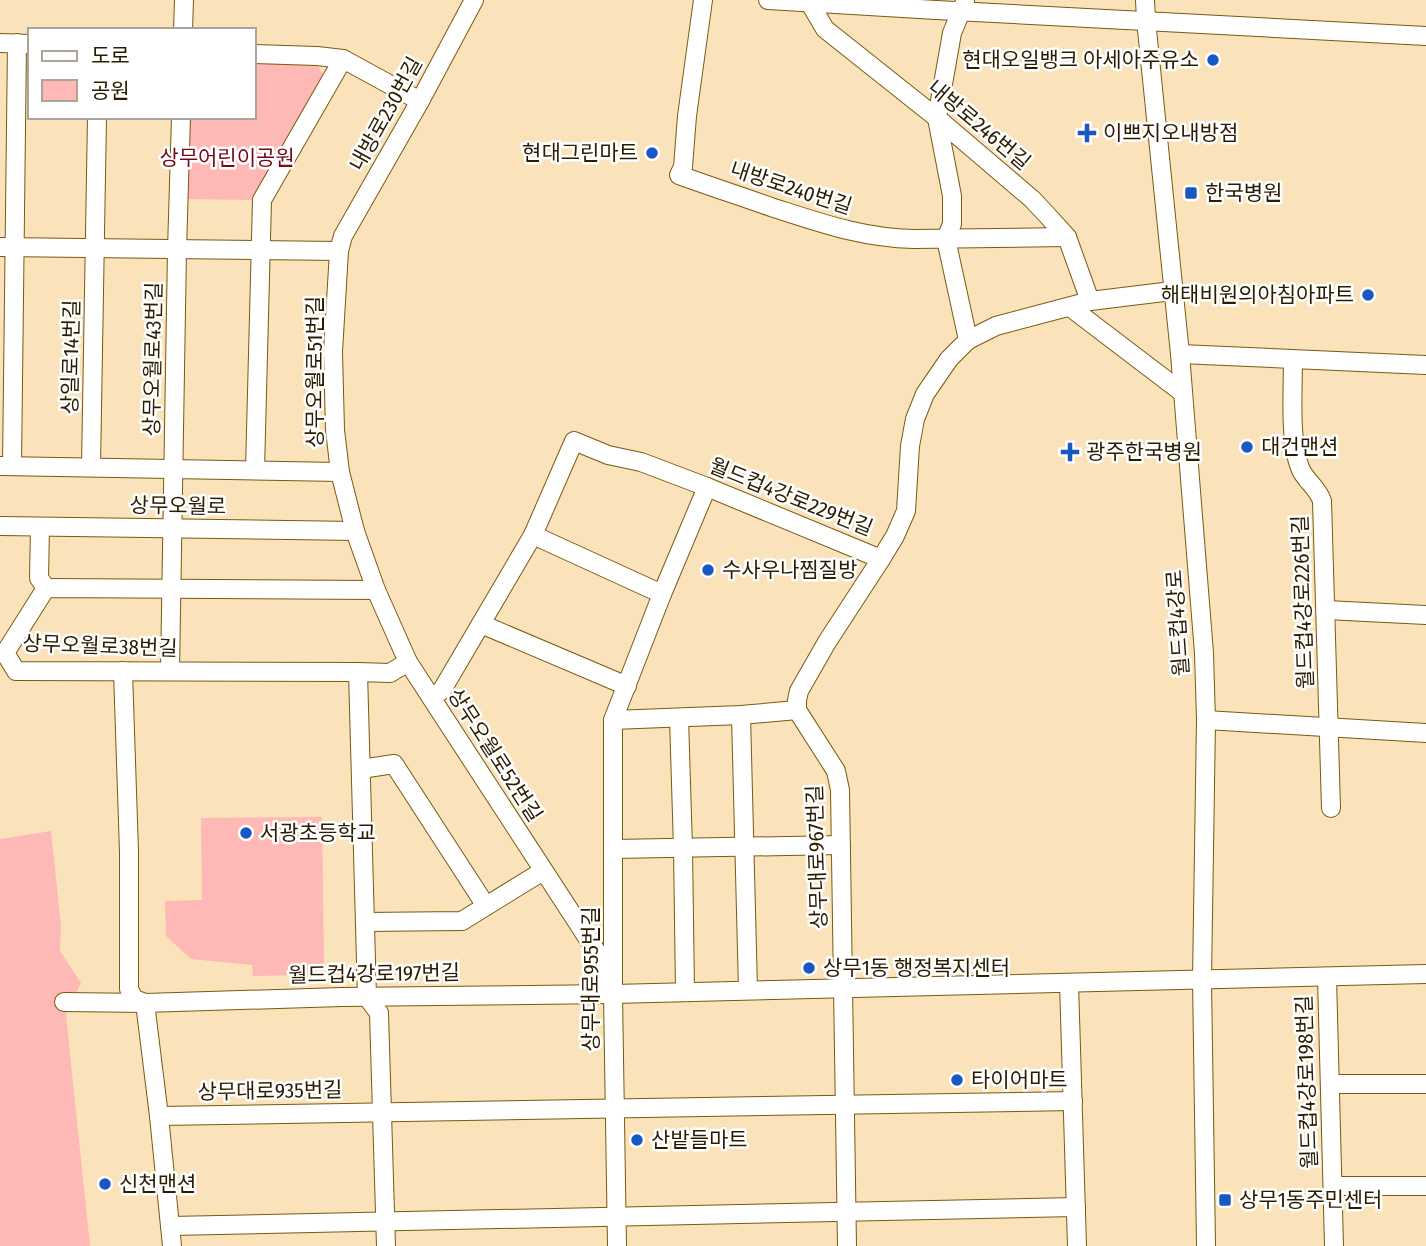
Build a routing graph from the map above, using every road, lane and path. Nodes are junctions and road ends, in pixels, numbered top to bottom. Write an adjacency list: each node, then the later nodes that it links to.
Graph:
1 (184, 0): 9 (street)
2 (474, 0): 14 (street, 내방로230번길)
3 (702, 0): 19 (street, 내방로240번길)
4 (768, 0): 6 (street)
5 (1145, 0): 8 (street, 월드컵4강로)
6 (809, 2): 7 (street); 15 (street, 내방로246번길)
7 (964, 6): 8 (street); 15 (street)
8 (1146, 20): 10 (street); 25 (street, 월드컵4강로)
9 (183, 28)
10 (1426, 36)
11 (16, 43): 20 (street)
12 (256, 54): 13 (street)
13 (343, 59): 14 (street); 23 (street)
14 (420, 101): 24 (street, 내방로230번길)
15 (937, 118): 18 (street, 내방로246번길); 19 (street)
16 (97, 119): 21 (street, 상일로14번길)
17 (181, 119): 22 (street, 상무오월로43번길)
18 (1067, 237): 19 (street, 내방로240번길); 26 (street, 내방로246번길)
19 (946, 239): 28 (street)
20 (7, 247): 21 (street); 33 (street)
21 (96, 248): 22 (street); 34 (street, 상일로14번길)
22 (177, 250): 23 (street); 35 (street, 상무오월로43번길)
23 (260, 251): 24 (street); 36 (street)
24 (339, 251): 37 (street, 상무오월로51번길)
25 (1172, 291): 26 (street, 월드컵4강로229번길); 29 (street, 월드컵4강로)
26 (1090, 301): 27 (street, 월드컵4강로229번길)
27 (1070, 307): 28 (street, 월드컵4강로229번길); 32 (street)
28 (968, 340): 44 (street, 월드컵4강로229번길)
29 (1180, 354): 30 (street); 32 (street, 월드컵4강로)
30 (1293, 360): 31 (street); 49 (street, 월드컵4강로226번길)
31 (1426, 365)
32 (1183, 393): 62 (street, 월드컵4강로)
33 (6, 466): 34 (street)
34 (91, 467): 35 (street)
35 (174, 469): 36 (street); 41 (street, 상무오월로43번길)
36 (255, 470): 37 (street)
37 (340, 472): 42 (street, 상무오월로51번길)
38 (707, 487): 43 (street, 월드컵4강로229번길); 44 (street, 월드컵4강로229번길); 48 (street, 상무대로955번길)
39 (0, 526): 40 (street, 상무오월로)
40 (40, 527): 41 (street, 상무오월로); 45 (street)
41 (173, 528): 42 (street, 상무오월로); 46 (street, 상무오월로43번길)
42 (355, 531): 47 (street, 상무오월로52번길)
43 (533, 535): 48 (street); 51 (street, 월드컵4강로229번길)
44 (881, 559): 58 (street)
45 (46, 588): 46 (street); 53 (street, 상무오월로38번길)
46 (171, 589): 47 (street); 54 (street, 상무오월로43번길)
47 (376, 590): 52 (street, 상무오월로52번길)
48 (662, 594): 56 (street, 상무대로955번길)
49 (1326, 610): 50 (street); 63 (street, 월드컵4강로226번길)
50 (1426, 615)
51 (481, 624): 56 (street); 57 (street, 월드컵4강로229번길)
52 (408, 662): 55 (street, 상무오월로38번길); 57 (street, 상무오월로52번길)
53 (123, 671): 54 (street, 상무오월로38번길); 84 (street)
54 (170, 671): 55 (street, 상무오월로38번길)
55 (358, 672): 65 (street)
56 (627, 686): 61 (street, 상무대로955번길)
57 (432, 698): 71 (street, 상무오월로52번길)
58 (797, 710): 59 (street); 67 (street, 상무대로967번길)
59 (741, 715): 60 (street); 68 (street)
60 (679, 718): 61 (street); 69 (street)
61 (613, 720): 70 (street, 상무대로955번길)
62 (1206, 720): 63 (street); 76 (street, 월드컵4강로)
63 (1329, 728): 64 (street); 66 (street, 월드컵4강로226번길)
64 (1426, 733)
65 (361, 769): 72 (street); 73 (street)
66 (1331, 808)
67 (842, 845): 68 (street); 78 (street, 상무대로967번길)
68 (744, 847): 69 (street); 79 (street)
69 (683, 848): 70 (street); 80 (street)
70 (613, 849): 81 (street, 상무대로955번길)
71 (543, 871): 72 (street); 81 (street, 상무오월로52번길)
72 (486, 906): 73 (street)
73 (365, 922): 82 (street)
74 (1426, 974): 75 (street, 월드컵4강로198번길)
75 (1327, 977): 76 (street, 월드컵4강로198번길); 85 (street, 월드컵4강로198번길)
76 (1202, 979): 77 (street, 월드컵4강로197번길); 104 (street, 월드컵4강로)
77 (1069, 983): 78 (street, 월드컵4강로197번길); 87 (street)
78 (844, 988): 79 (street, 월드컵4강로197번길); 88 (street, 상무대로967번길)
79 (748, 990): 80 (street, 월드컵4강로197번길)
80 (685, 991): 81 (street, 월드컵4강로197번길)
81 (613, 994): 82 (street, 월드컵4강로197번길); 89 (street, 상무대로955번길)
82 (367, 997): 84 (street, 월드컵4강로197번길); 90 (street)
83 (64, 1002): 84 (street, 월드컵4강로197번길)
84 (145, 1003): 91 (street)
85 (1330, 1084): 86 (street); 92 (street, 월드컵4강로198번길)
86 (1426, 1084)
87 (1073, 1101): 88 (street); 94 (street)
88 (846, 1105): 89 (street); 95 (street, 상무대로967번길)
89 (615, 1108): 90 (street); 96 (street, 상무대로955번길)
90 (382, 1112): 91 (street, 상무대로935번길); 97 (street)
91 (159, 1116): 98 (street)
92 (1332, 1186): 93 (street); 105 (street, 월드컵4강로198번길)
93 (1426, 1186)
94 (1076, 1207): 95 (street); 103 (street)
95 (847, 1212): 96 (street); 102 (street, 상무대로967번길)
96 (616, 1217): 97 (street); 101 (street, 상무대로955번길)
97 (386, 1221): 98 (street); 100 (street)
98 (170, 1226): 99 (street)
99 (172, 1246)
100 (386, 1246)
101 (617, 1246)
102 (847, 1246)
103 (1077, 1246)
104 (1206, 1246)
105 (1334, 1246)

